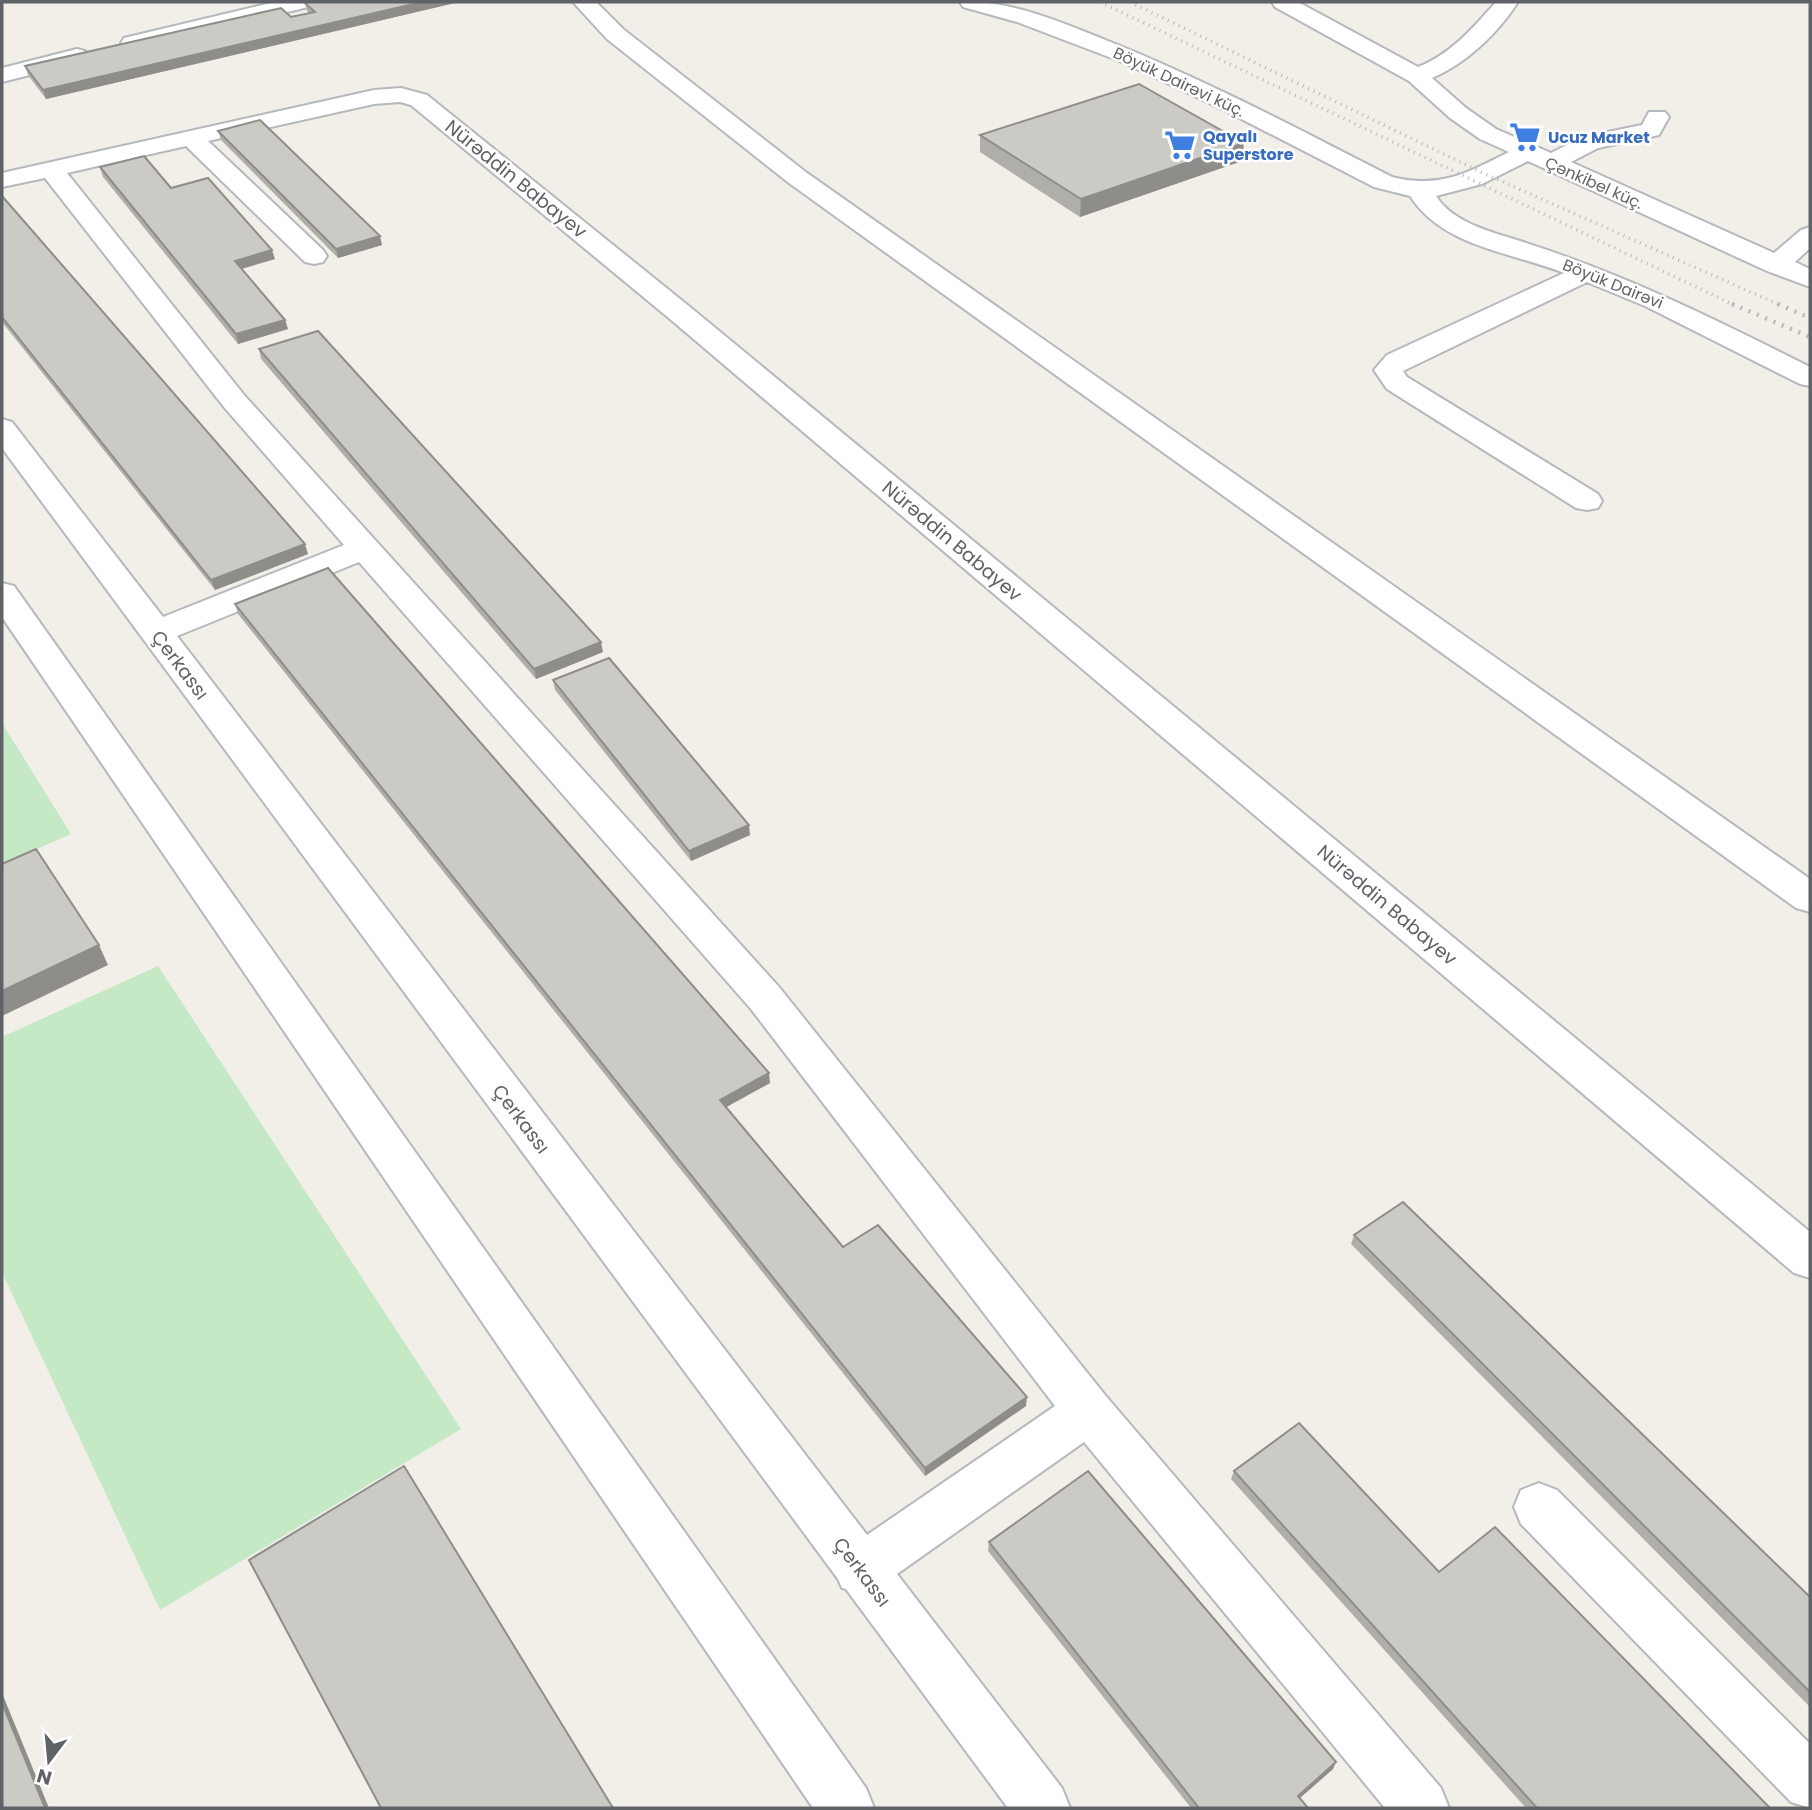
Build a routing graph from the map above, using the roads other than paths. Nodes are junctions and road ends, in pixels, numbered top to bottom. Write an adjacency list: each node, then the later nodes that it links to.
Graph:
1 (300, 2): 6 (street)
2 (584, 2): 26 (street)
3 (971, 2): 14 (street, Böyük Dairəvi küç.)
4 (1283, 2): 7 (street, Çənkibel küç.)
5 (1507, 2): 7 (street)
6 (2, 75)
7 (1417, 76): 10 (street, Çənkibel küç.)
8 (1657, 117): 11 (street)
9 (190, 137): 12 (street, Nürəddin Babayev); 16 (street); 27 (street, Nürəddin Babayev)
10 (1527, 153): 11 (street, Çənkibel küç.); 14 (street)
11 (1550, 164): 17 (street, Çənkibel küç.)
12 (50, 168): 13 (street, Nürəddin Babayev); 23 (street)
13 (2, 180)
14 (1420, 191): 18 (street, Böyük Dairəvi)
15 (1810, 235): 17 (street)
16 (314, 257)
17 (1776, 265): 19 (street, Çənkibel küç.)
18 (1588, 272): 20 (street, Böyük Dairəvi); 22 (street)
19 (1810, 279)
20 (1810, 378)
21 (2, 428): 25 (street, Çerkassı)
22 (1587, 501)
23 (365, 548): 25 (street); 28 (street)
24 (2, 593): 32 (street)
25 (156, 632): 30 (street, Çerkassı)
26 (1806, 890)
27 (1810, 1259)
28 (1088, 1411): 30 (street); 34 (street)
29 (1539, 1507): 31 (street)
30 (860, 1570): 33 (street, Çerkassı)
31 (1810, 1783)
32 (846, 1808)
33 (1042, 1808)
34 (1421, 1808)

